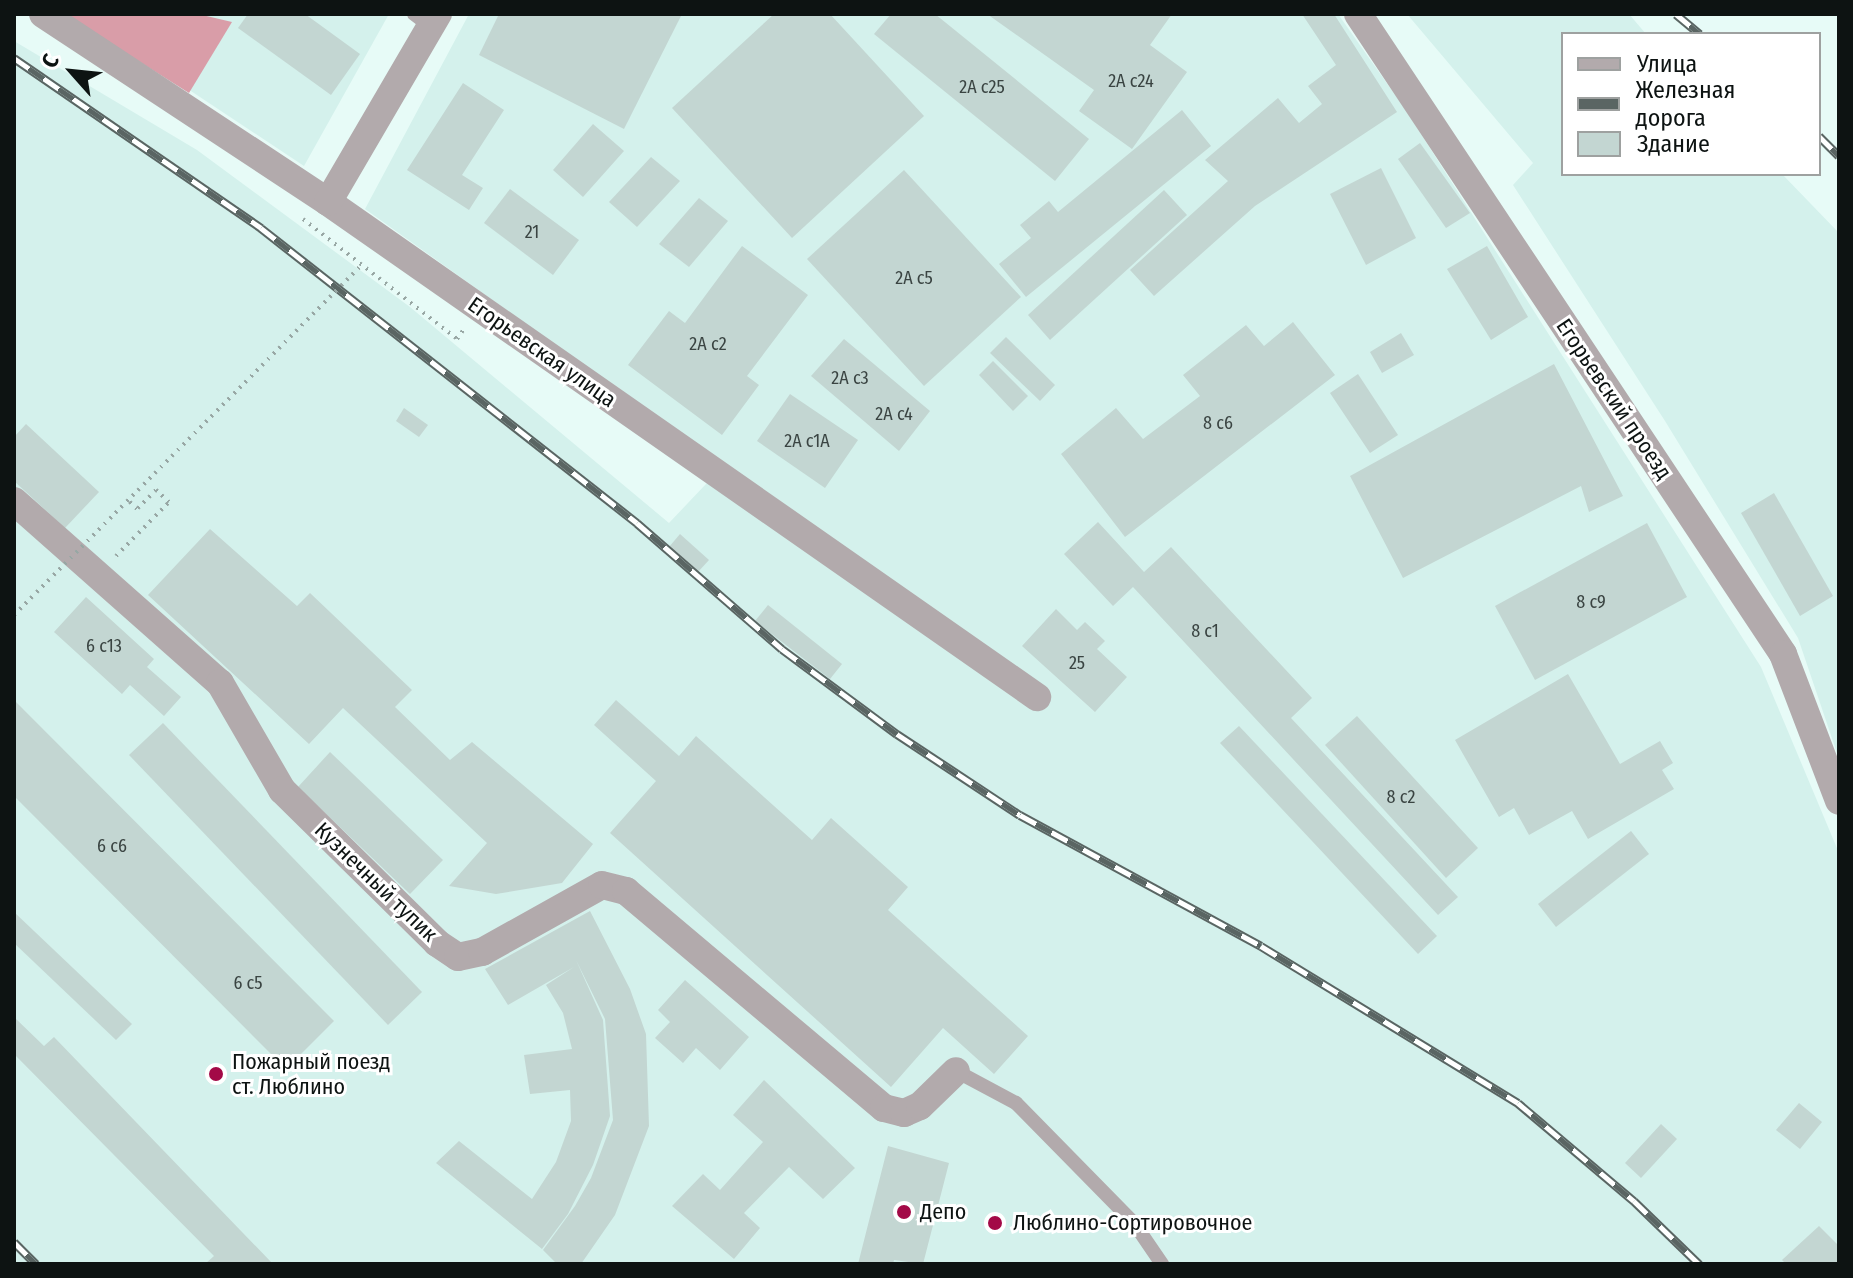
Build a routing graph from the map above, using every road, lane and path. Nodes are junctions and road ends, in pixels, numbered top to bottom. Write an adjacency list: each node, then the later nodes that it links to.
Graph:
1 (43, 14): 4 (street, Егорьевская улица)
2 (1358, 14): 13 (street, Егорьевский проезд)
3 (428, 18): 4 (street)
4 (328, 202): 12 (street, Егорьевская улица)
5 (293, 212): 6 (path)
6 (362, 265): 7 (path); 8 (path, bridge)
7 (457, 339)
8 (128, 500): 10 (path); 11 (path, bridge)
9 (14, 501): 14 (street, Кузнечный тупик)
10 (107, 565)
11 (14, 615)
12 (1037, 697)
13 (1839, 801)
14 (956, 1071): 15 (lane)
15 (1162, 1264)

